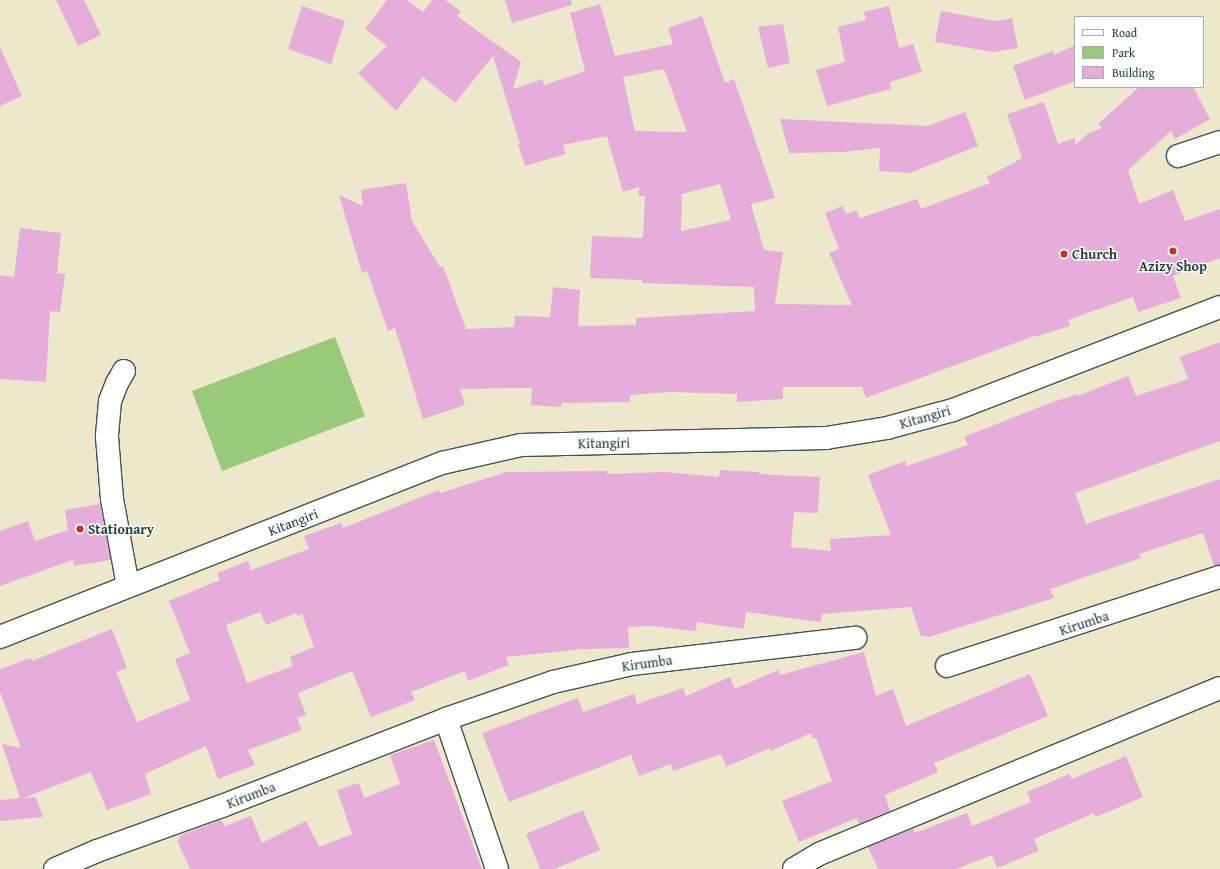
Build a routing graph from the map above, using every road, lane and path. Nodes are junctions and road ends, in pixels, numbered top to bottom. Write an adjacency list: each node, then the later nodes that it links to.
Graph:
1 (1220, 142): 2 (street)
2 (1178, 156)
3 (1220, 307): 6 (street, Kitangiri)
4 (124, 371): 6 (street)
5 (1220, 577): 9 (street, Kirumba)
6 (128, 586): 7 (street, Kitangiri)
7 (0, 637)
8 (855, 638): 11 (street, Kirumba)
9 (947, 666)
10 (1220, 688): 14 (street)
11 (446, 719): 12 (street, Kirumba); 13 (street)
12 (55, 869)
13 (497, 869)
14 (794, 869)

